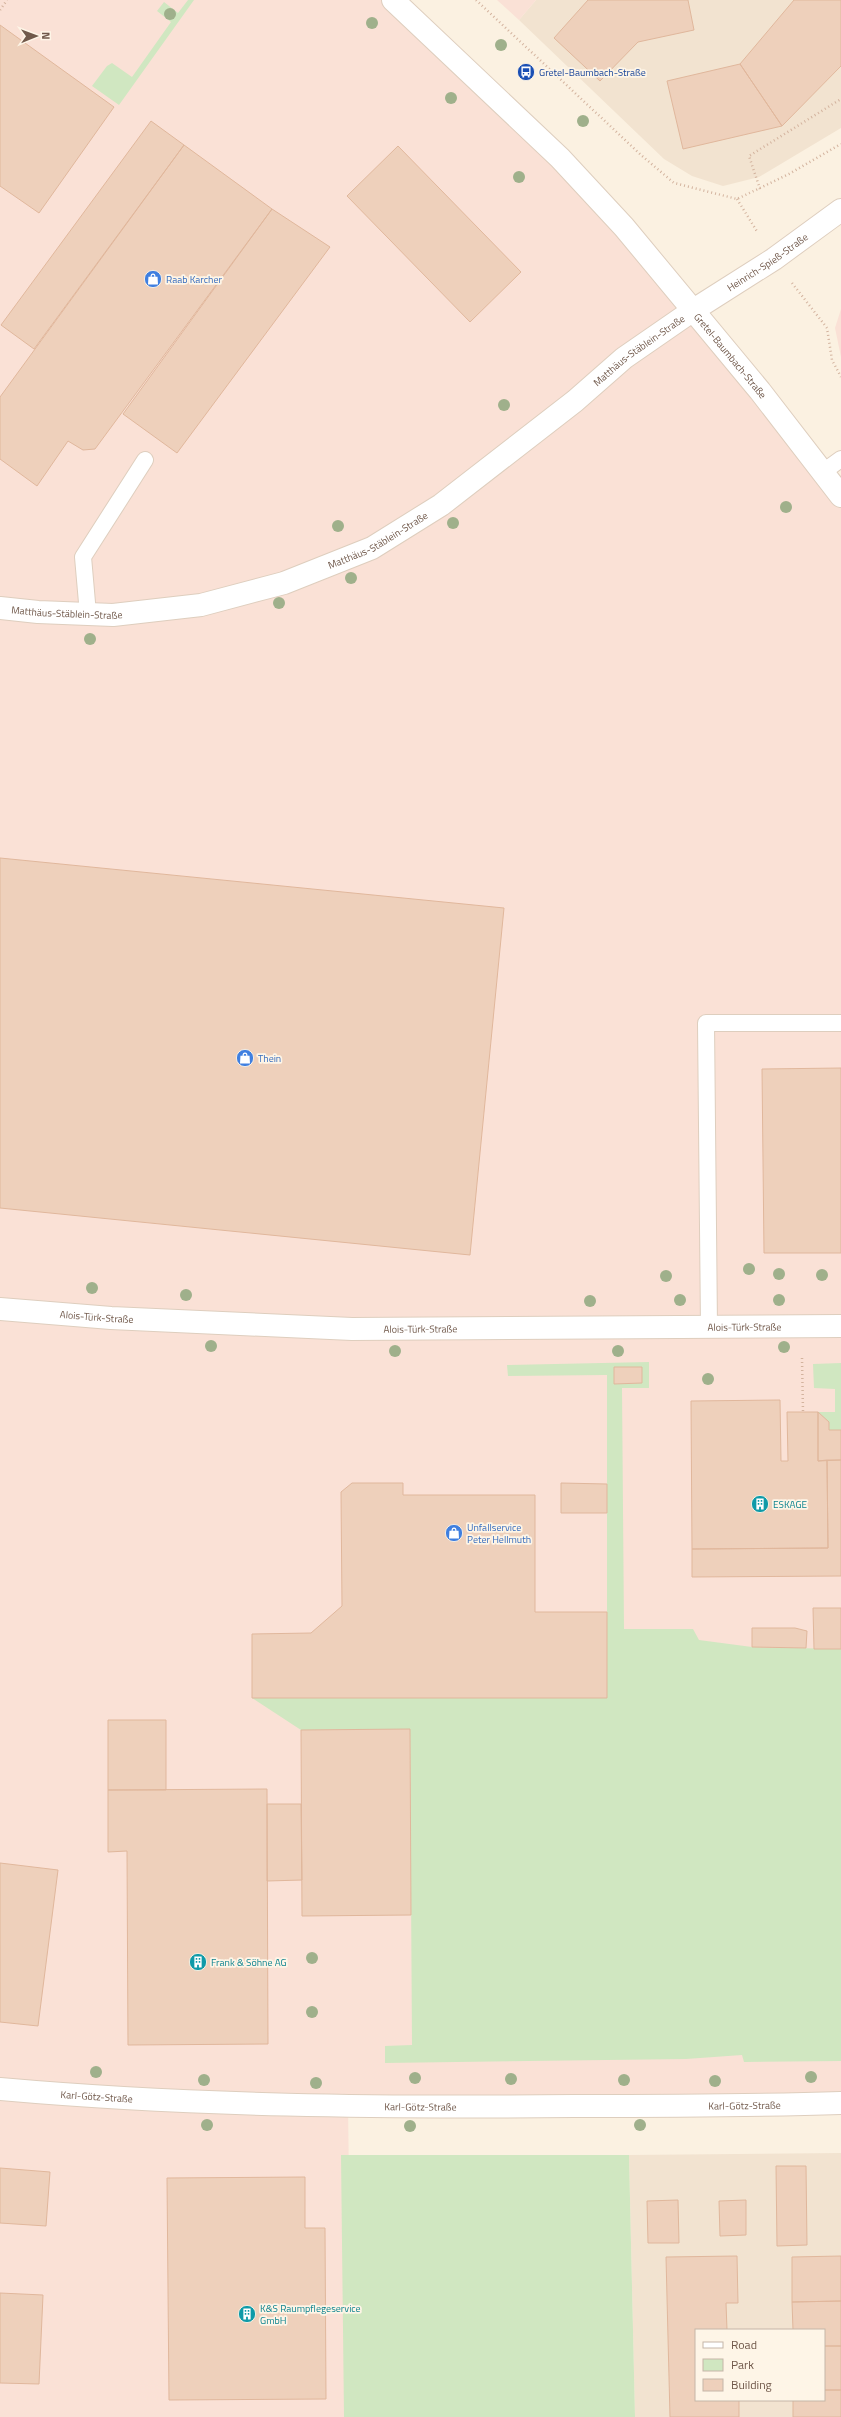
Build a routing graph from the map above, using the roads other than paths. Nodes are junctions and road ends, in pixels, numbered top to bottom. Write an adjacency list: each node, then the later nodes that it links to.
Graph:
1 (393, 0): 3 (street, Gretel-Baumbach-Straße)
2 (841, 210): 3 (street, Heinrich-Spieß-Straße)
3 (692, 311): 6 (street, Gretel-Baumbach-Straße); 9 (street, Matthäus-Stäblein-Straße)
4 (841, 459): 6 (lane)
5 (145, 460): 9 (lane)
6 (823, 472): 7 (street, Gretel-Baumbach-Straße)
7 (841, 496)
8 (0, 608): 9 (street, Matthäus-Stäblein-Straße)
9 (88, 614)
10 (841, 1022): 13 (lane)
11 (0, 1309): 13 (street, Alois-Türk-Straße)
12 (841, 1326): 13 (street, Alois-Türk-Straße)
13 (709, 1328)
14 (0, 2089): 15 (street, Karl-Götz-Straße)
15 (841, 2104)

